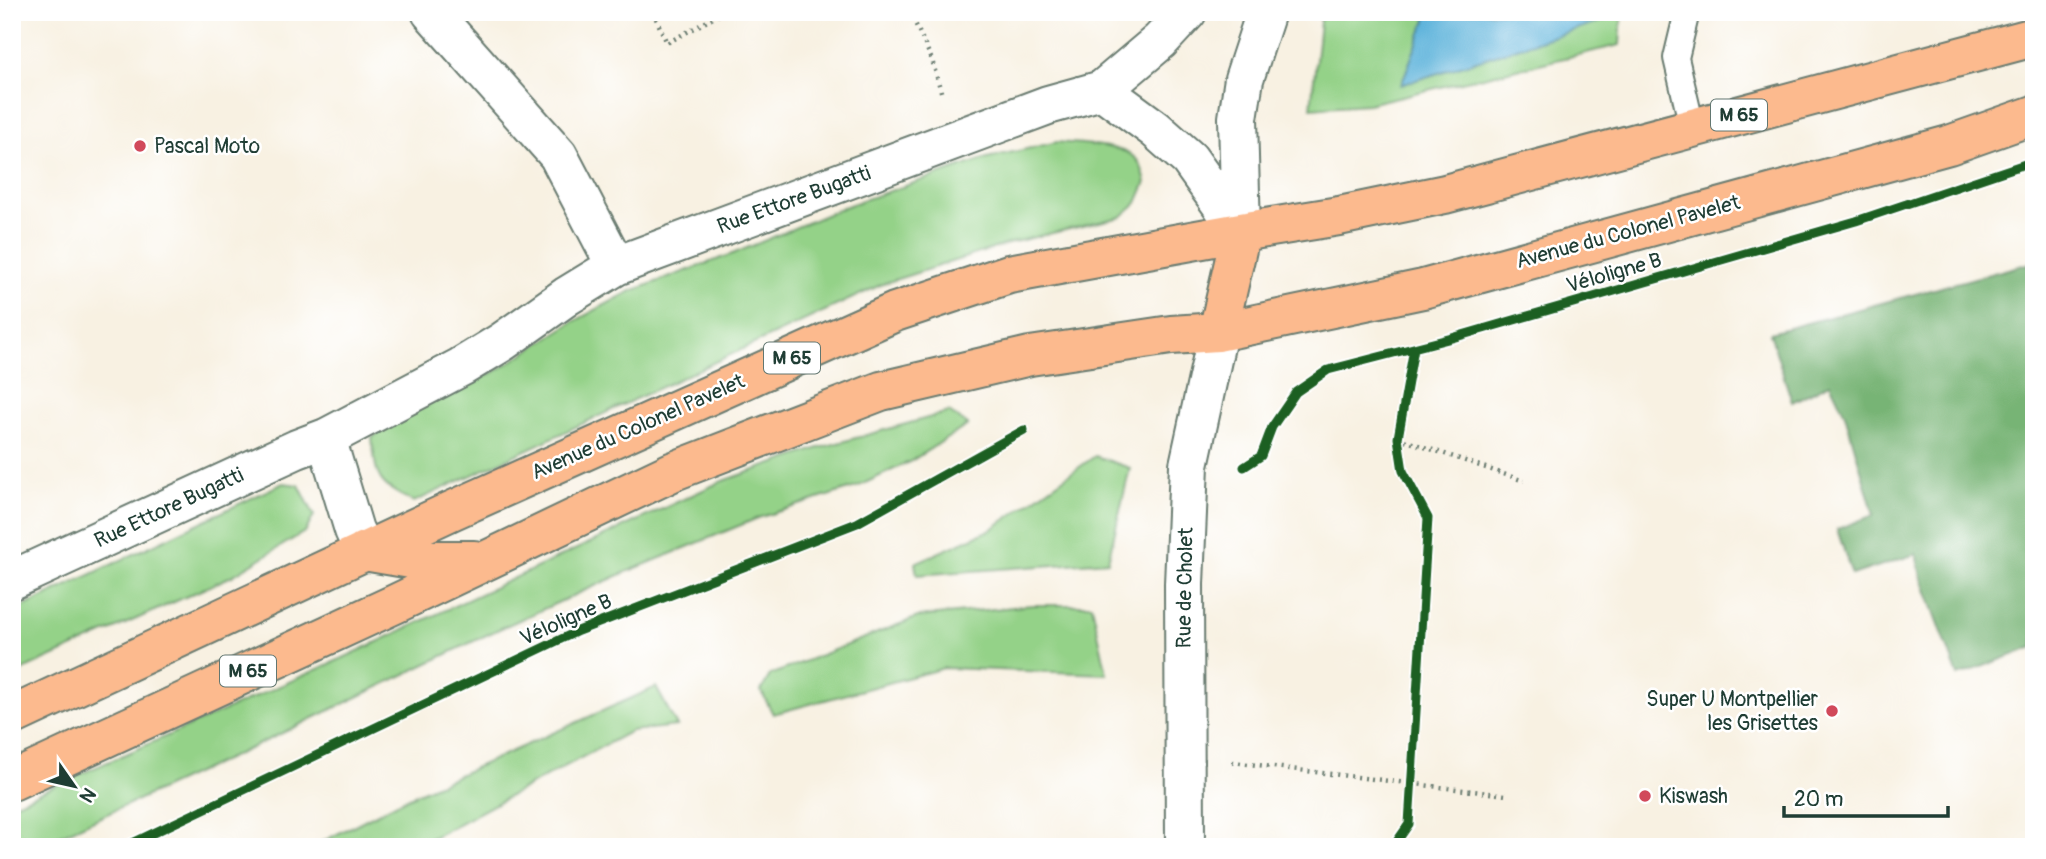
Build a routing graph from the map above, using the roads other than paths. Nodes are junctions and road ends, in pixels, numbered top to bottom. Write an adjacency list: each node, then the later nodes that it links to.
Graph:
1 (431, 12): 10 (street)
2 (1187, 12): 6 (street)
3 (1266, 12): 9 (street)
4 (1687, 12): 8 (lane)
5 (2034, 37): 8 (main road, Avenue du Colonel Pavelet / M 65)
6 (1102, 90): 9 (street); 10 (street, Rue Ettore Bugatti)
7 (2034, 115): 11 (main road, Avenue du Colonel Pavelet / M 65)
8 (1692, 127): 9 (main road, Avenue du Colonel Pavelet / M 65)
9 (1241, 232): 11 (main road); 13 (main road, Avenue du Colonel Pavelet / M 65)
10 (616, 266): 12 (street, Rue Ettore Bugatti)
11 (1218, 332): 14 (main road, Avenue du Colonel Pavelet / M 65); 18 (street, Rue de Cholet)
12 (326, 438): 13 (street); 15 (street, Rue Ettore Bugatti)
13 (364, 551): 14 (main road, Avenue du Colonel Pavelet / M 65); 16 (main road, Avenue du Colonel Pavelet / M 65)
14 (483, 559): 17 (main road, Avenue du Colonel Pavelet / M 65)
15 (12, 580)
16 (12, 716)
17 (12, 781)
18 (1185, 847)

